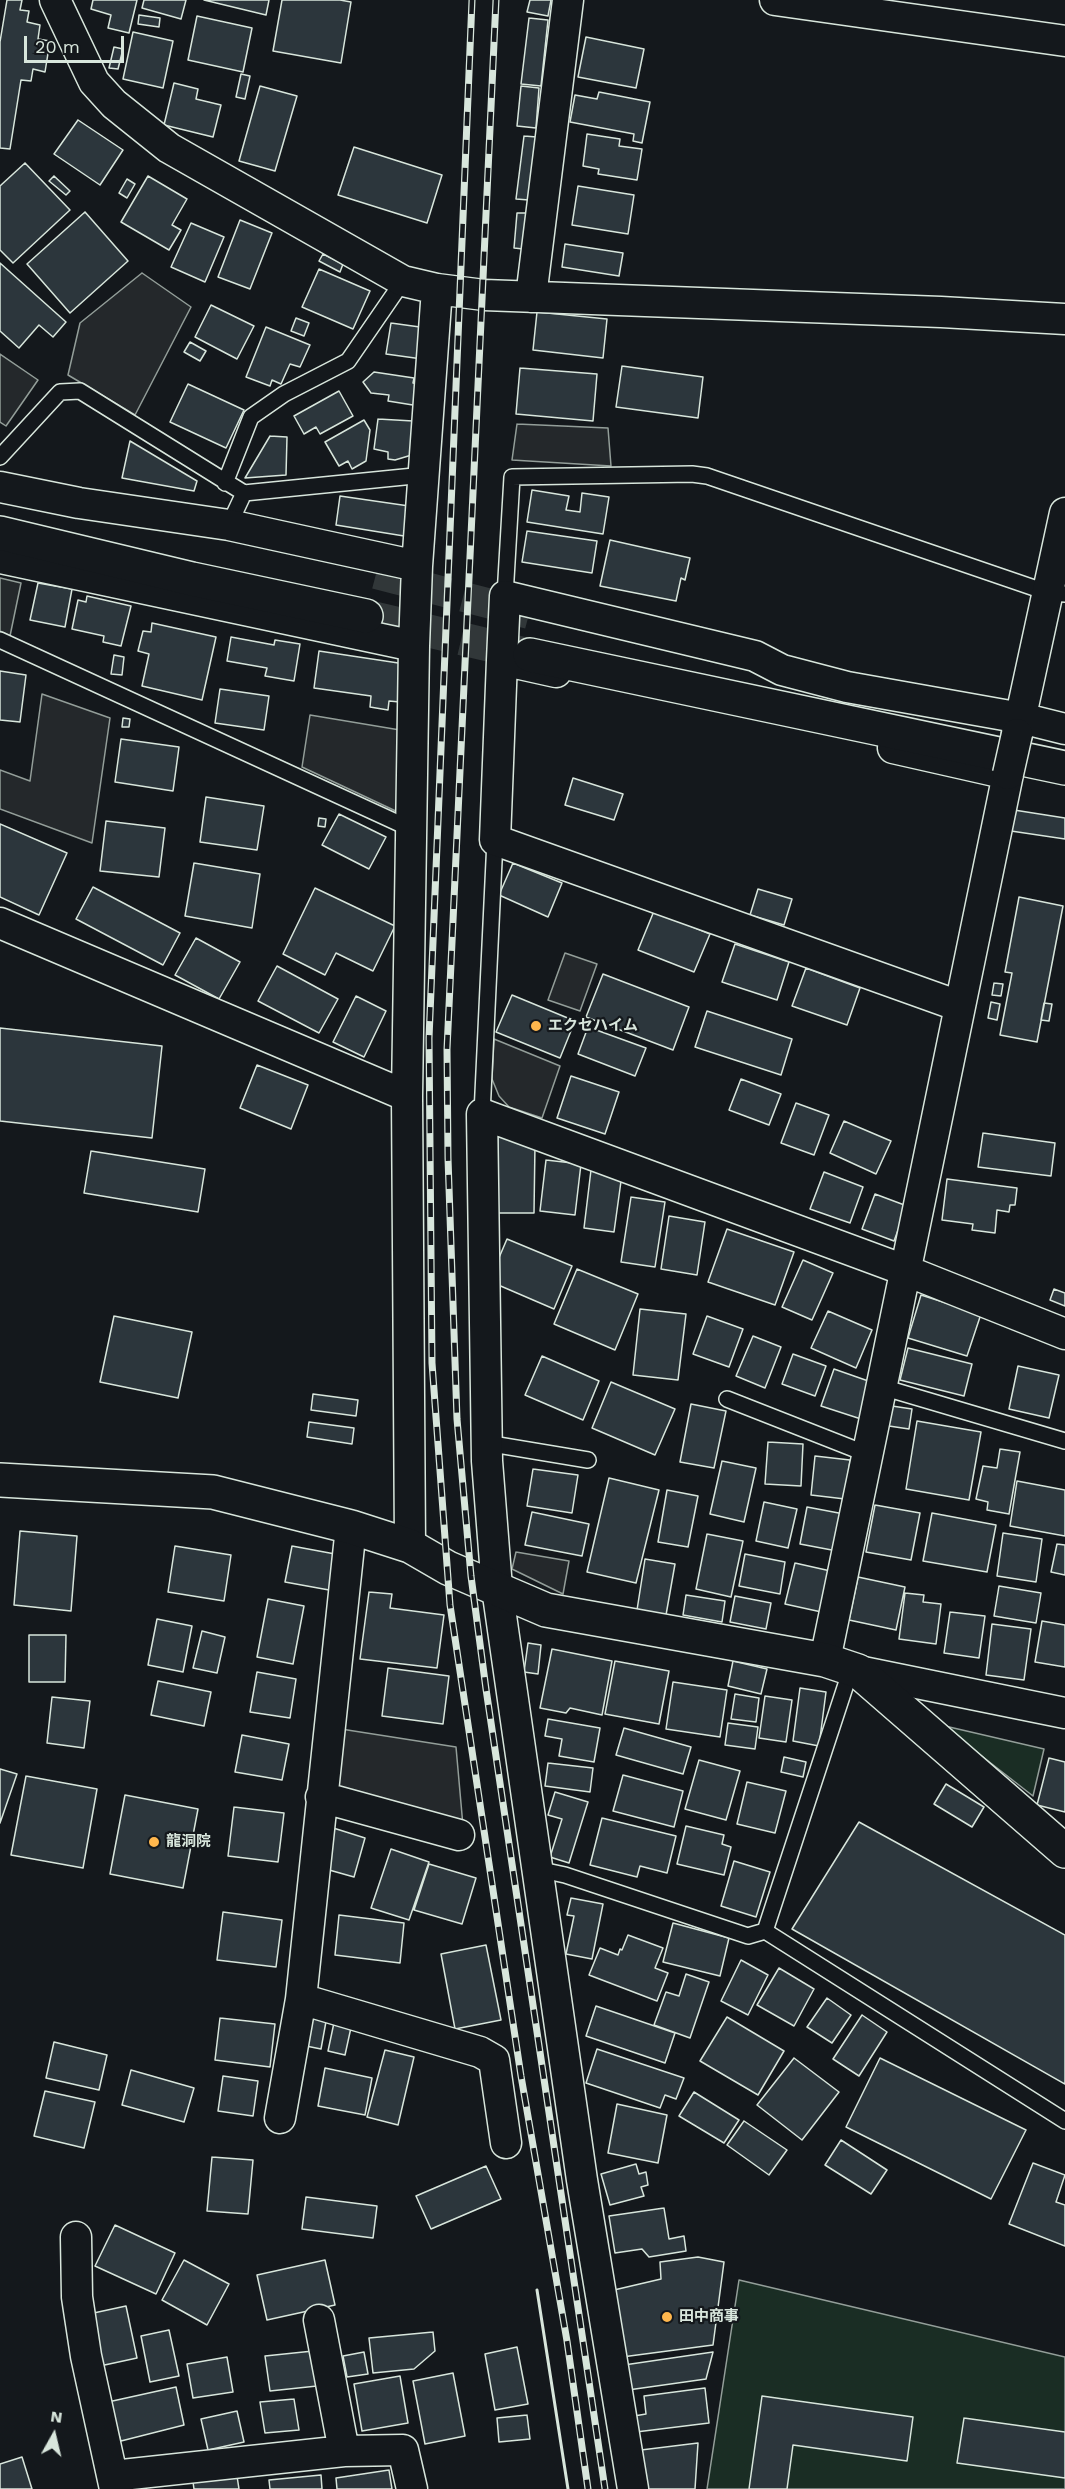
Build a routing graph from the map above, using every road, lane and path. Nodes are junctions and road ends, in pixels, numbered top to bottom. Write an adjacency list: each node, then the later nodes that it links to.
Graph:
1 (55, 0): 5 (street)
2 (567, 0): 7 (street)
3 (775, 0): 4 (street)
4 (1065, 41)
5 (404, 281): 6 (street); 11 (lane)
6 (437, 289): 7 (street); 10 (street)
7 (531, 297): 8 (street)
8 (1065, 319)
9 (0, 457): 11 (lane)
10 (424, 475): 13 (lane); 19 (street)
11 (225, 483): 13 (lane)
12 (0, 487): 14 (street)
13 (244, 493): 16 (lane)
14 (138, 512): 16 (street); 20 (street)
15 (1065, 513): 21 (street)
16 (229, 525): 19 (street)
17 (0, 533): 23 (street)
18 (0, 558): 26 (street)
19 (417, 566): 26 (street)
20 (376, 574)
21 (1057, 593): 22 (lane); 29 (street)
22 (504, 596): 27 (street); 28 (street)
23 (366, 616)
24 (543, 618): 28 (street)
25 (0, 640): 33 (lane)
26 (414, 645): 33 (street)
27 (516, 657): 31 (street); 32 (street); 34 (street)
28 (782, 670): 29 (street)
29 (1019, 726): 30 (street); 32 (street, bridge)
30 (1065, 729)
31 (1065, 768)
32 (1008, 774): 36 (street)
33 (411, 829): 37 (street)
34 (495, 840): 36 (street); 38 (lane)
35 (0, 923): 37 (street)
36 (959, 1006): 39 (street)
37 (407, 1096): 49 (street)
38 (482, 1114): 39 (street); 44 (street)
39 (907, 1271): 40 (street); 41 (street)
40 (1065, 1334)
41 (882, 1387): 43 (lane); 45 (street)
42 (727, 1399): 45 (lane)
43 (1065, 1441)
44 (486, 1443): 46 (lane); 50 (street)
45 (867, 1454): 51 (street)
46 (588, 1460)
47 (0, 1480): 48 (street)
48 (351, 1527): 49 (street); 53 (street)
49 (410, 1546): 50 (street)
50 (497, 1588): 51 (street); 56 (street)
51 (844, 1667): 52 (street); 55 (street); 57 (lane)
52 (1065, 1713)
53 (321, 1797): 54 (street); 58 (street)
54 (459, 1835)
55 (1065, 1851)
56 (537, 1869): 57 (lane); 67 (street)
57 (765, 1930): 60 (lane)
58 (301, 1999): 59 (street); 61 (street)
59 (280, 2118)
60 (1065, 2121)
61 (506, 2143)
62 (76, 2237): 65 (street)
63 (319, 2320): 64 (street)
64 (344, 2451): 65 (street); 66 (street)
65 (114, 2482)
66 (412, 2489)
67 (633, 2489)

